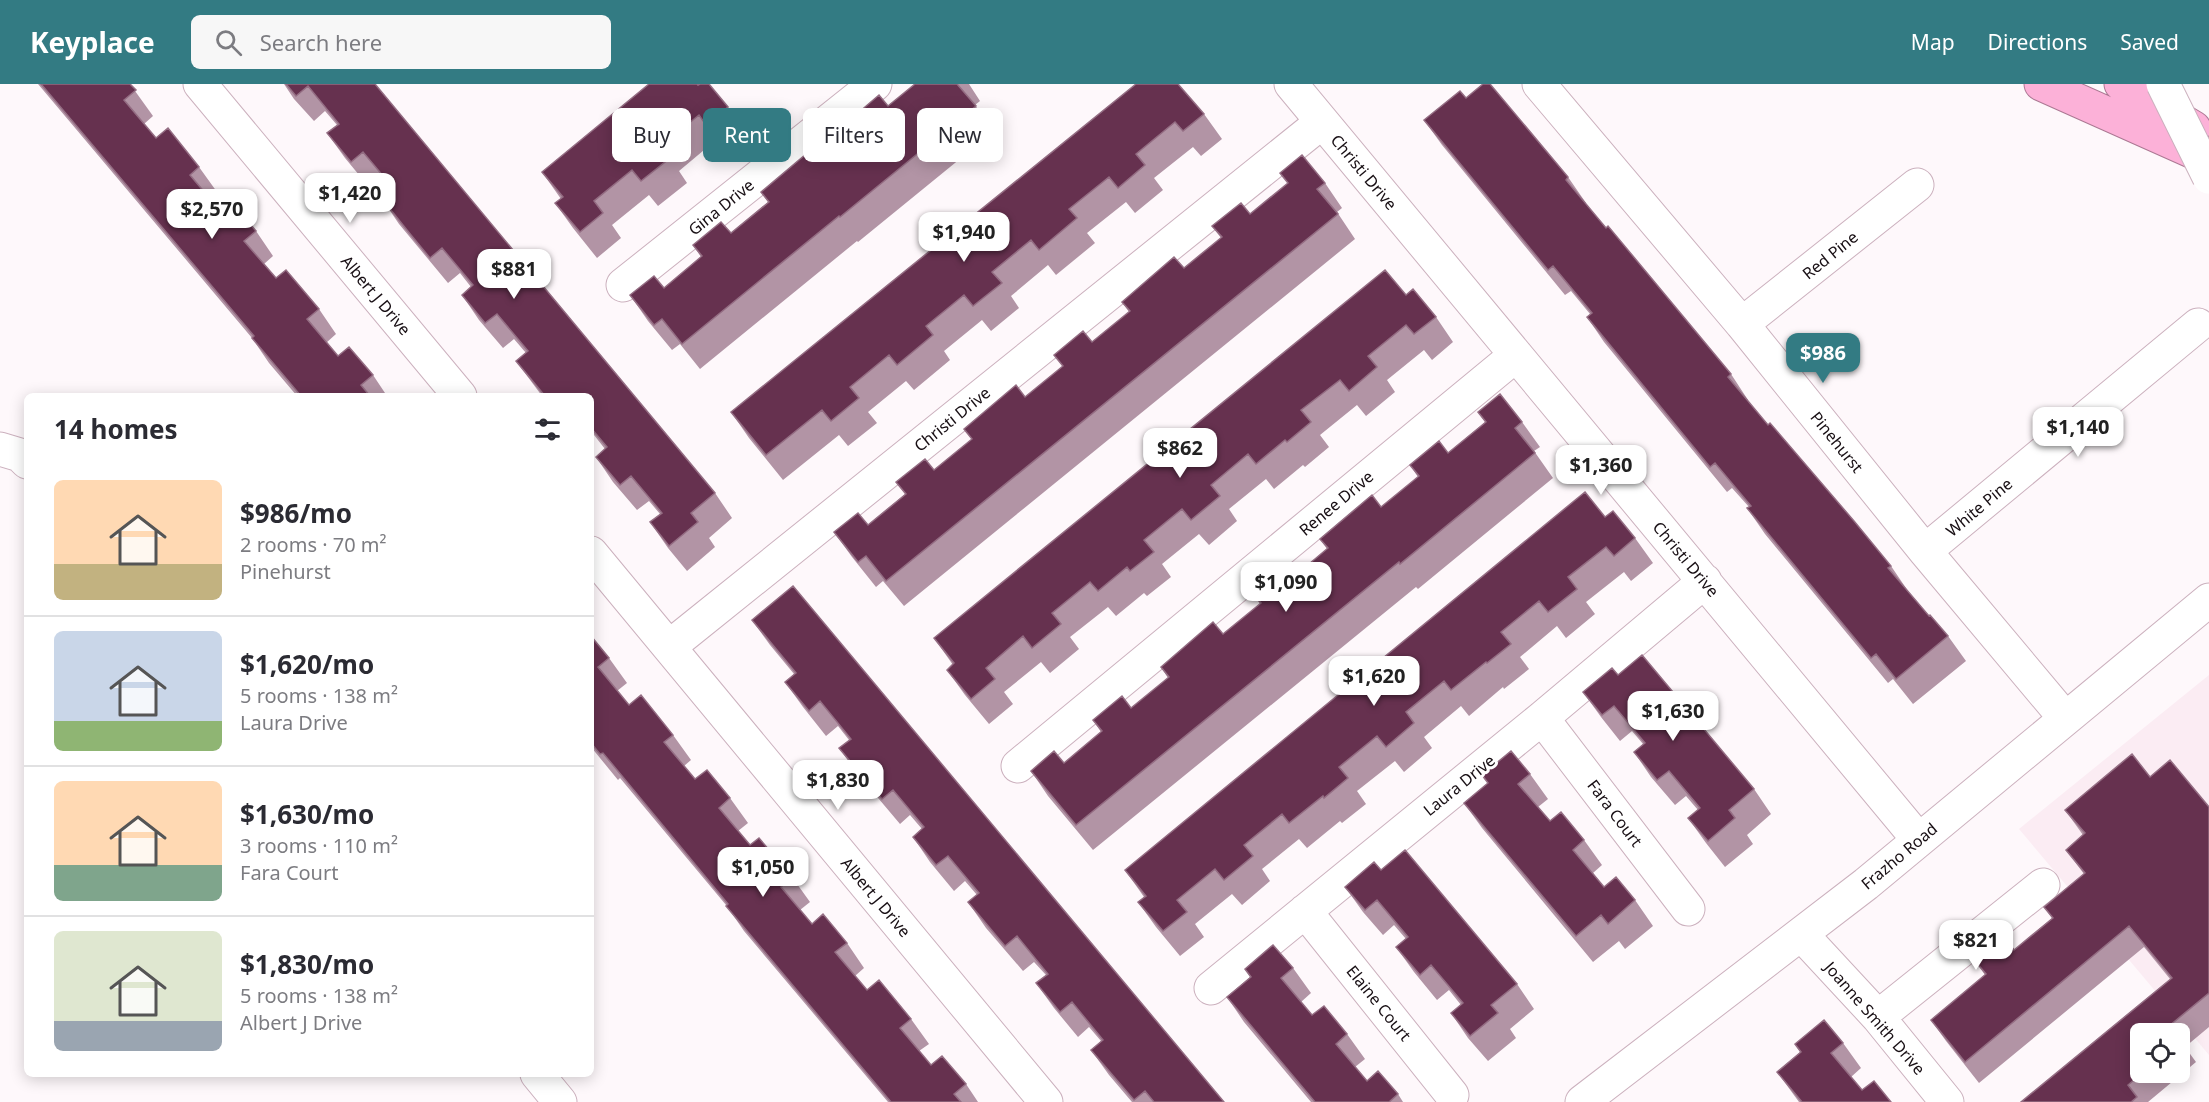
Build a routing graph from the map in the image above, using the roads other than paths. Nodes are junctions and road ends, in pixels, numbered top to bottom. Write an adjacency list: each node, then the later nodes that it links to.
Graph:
1 (875, 84): 13 (street, Gina Drive)
2 (1291, 84): 8 (street)
3 (1539, 84): 14 (street, Pinehurst)
4 (2041, 84): 10 (highway)
5 (2121, 84): 9 (highway)
6 (2163, 84): 11 (street, bridge)
7 (202, 85): 17 (street, Albert J Drive)
8 (1322, 122): 16 (street, Christi Drive); 22 (street, Christi Drive)
9 (2209, 138)
10 (2209, 159)
11 (2209, 177)
12 (1917, 185): 14 (street, Red Pine)
13 (623, 285)
14 (1742, 324): 18 (street, Pinehurst)
15 (2198, 325): 18 (street, White Pine)
16 (1516, 355): 20 (street, Christi Drive); 25 (street, Renee Drive)
17 (458, 393)
18 (1925, 551): 24 (street, Pinehurst)
19 (594, 557): 22 (street, Albert J Drive)
20 (1705, 581): 23 (street, Laura Drive); 26 (street, Christi Drive)
21 (2209, 600): 24 (street, Frazho Road)
22 (669, 647): 36 (street, Albert J Drive)
23 (1542, 718): 28 (street, Fara Court); 29 (street, Laura Drive)
24 (2065, 718): 26 (street, Frazho Road)
25 (1018, 766)
26 (1918, 839): 30 (street, Frazho Road)
27 (2043, 885): 32 (street)
28 (1688, 909)
29 (1305, 911): 31 (street, Laura Drive); 34 (street, Elaine Court)
30 (1802, 935): 32 (street, Joanne Smith Drive); 37 (street, Frazho Road)
31 (1211, 988)
32 (1878, 1017): 38 (street, Joanne Smith Drive)
33 (539, 1077): 35 (street)
34 (1452, 1095)
35 (560, 1102)
36 (1046, 1102)
37 (1582, 1102)
38 (1947, 1102)

